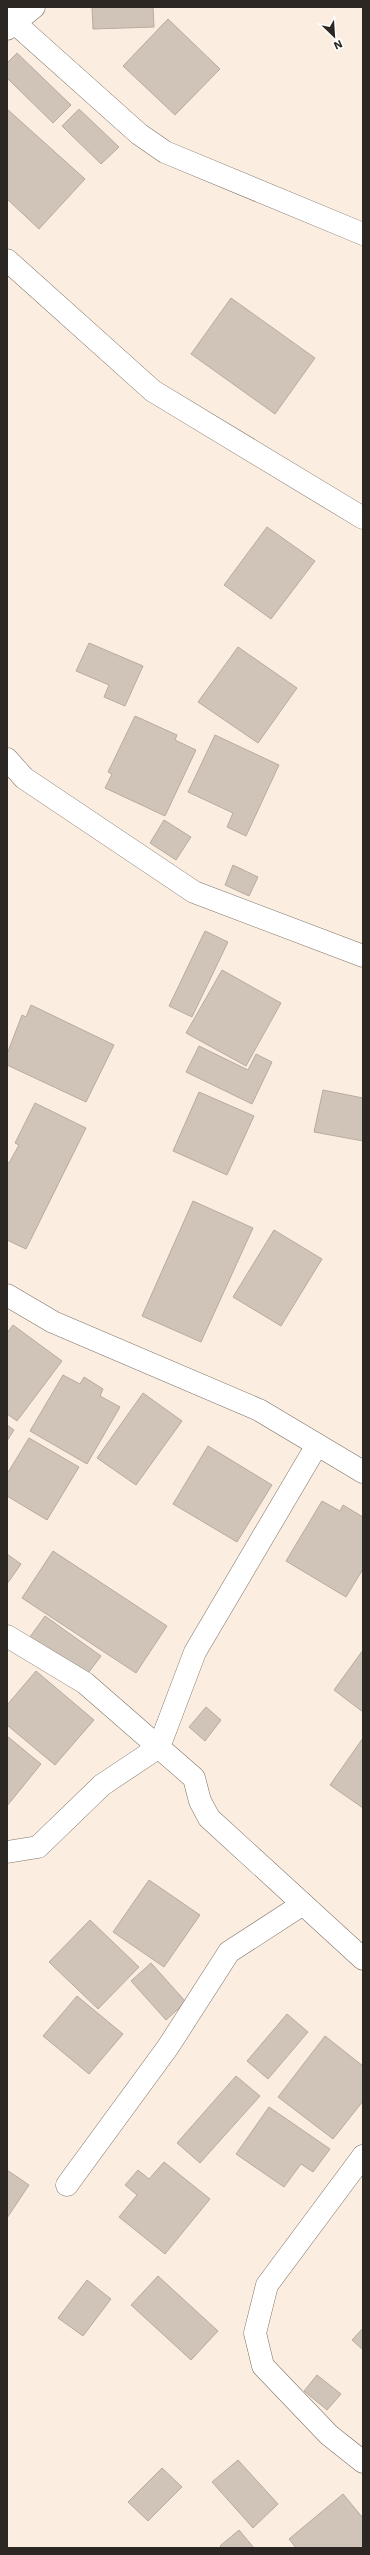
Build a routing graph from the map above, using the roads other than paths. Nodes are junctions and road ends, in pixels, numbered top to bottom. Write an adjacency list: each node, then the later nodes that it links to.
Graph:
1 (34, 7): 2 (street)
2 (9, 22): 3 (street)
3 (363, 234)
4 (7, 260): 5 (street)
5 (363, 518)
6 (7, 759): 7 (street)
7 (363, 956)
8 (7, 1295): 9 (street)
9 (317, 1445): 10 (street); 12 (street)
10 (363, 1472)
11 (7, 1636): 12 (street)
12 (159, 1747): 13 (street); 14 (street)
13 (7, 1852)
14 (304, 1904): 15 (street); 17 (street)
15 (363, 1959)
16 (361, 2161): 18 (street)
17 (67, 2185)
18 (363, 2462)

